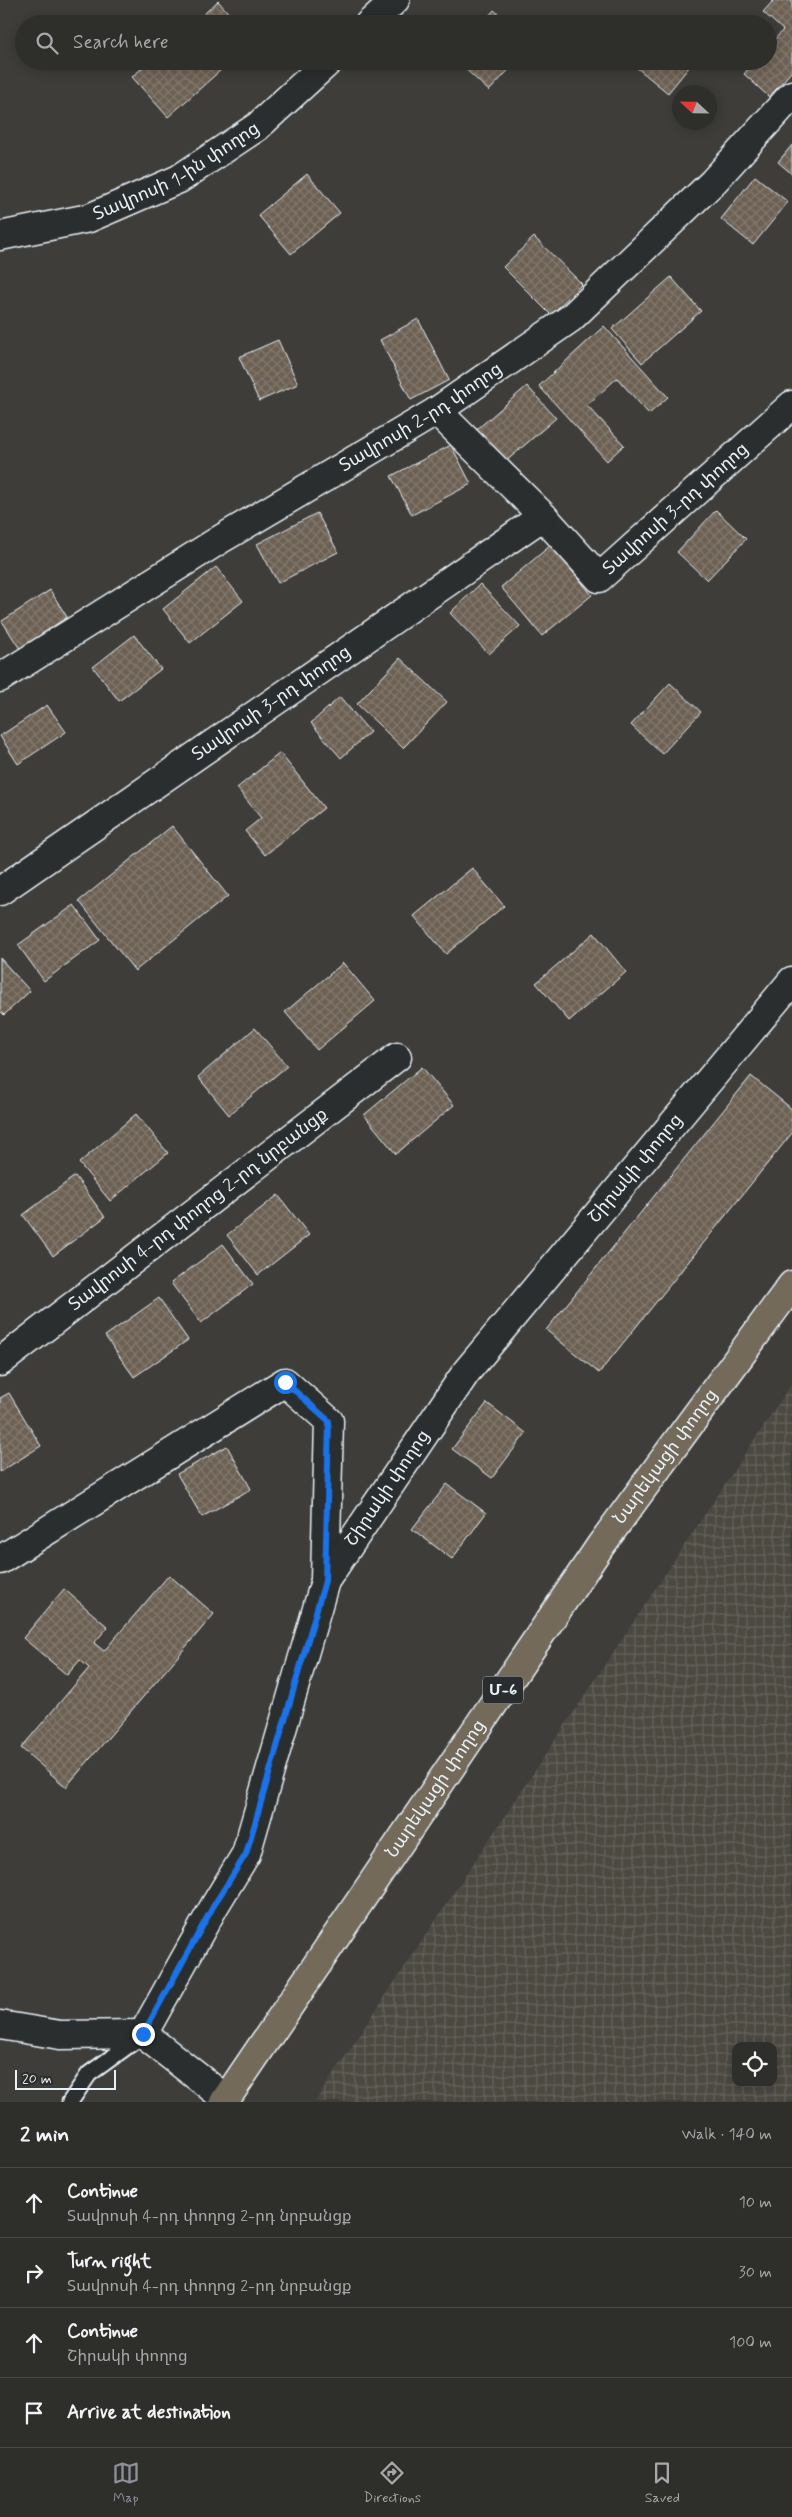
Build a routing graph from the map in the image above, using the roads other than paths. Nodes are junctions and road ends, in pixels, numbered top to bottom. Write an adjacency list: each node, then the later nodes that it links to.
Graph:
1 (395, 0): 2 (street)
2 (379, 15)
3 (319, 70): 5 (street, Տավրոսի 1-ին փողոց)
4 (792, 95): 7 (street, Տավրոսի 2-րդ փողոց)
5 (0, 236)
6 (792, 405): 8 (street, Տավրոսի 3-րդ փողոց)
7 (437, 411): 8 (street, Տավրոսի 3-րդ փողոց); 9 (street, Տավրոսի 2-րդ փողոց)
8 (543, 516): 10 (street, Տավրոսի 3-րդ փողոց)
9 (0, 678)
10 (0, 891)
11 (792, 981): 16 (street, Շիրակի փողոց)
12 (397, 1057): 14 (street, Տավրոսի 4-րդ փողոց 2-րդ նրբանցք)
13 (792, 1285): 19 (highway, Նարեկացի փողոց / Մ-6)
14 (0, 1362)
15 (0, 1560): 16 (street)
16 (325, 1581): 18 (street, Շիրակի փողոց)
17 (0, 2024): 18 (street)
18 (143, 2034): 19 (street); 20 (lane)
19 (225, 2101)
20 (70, 2102)

